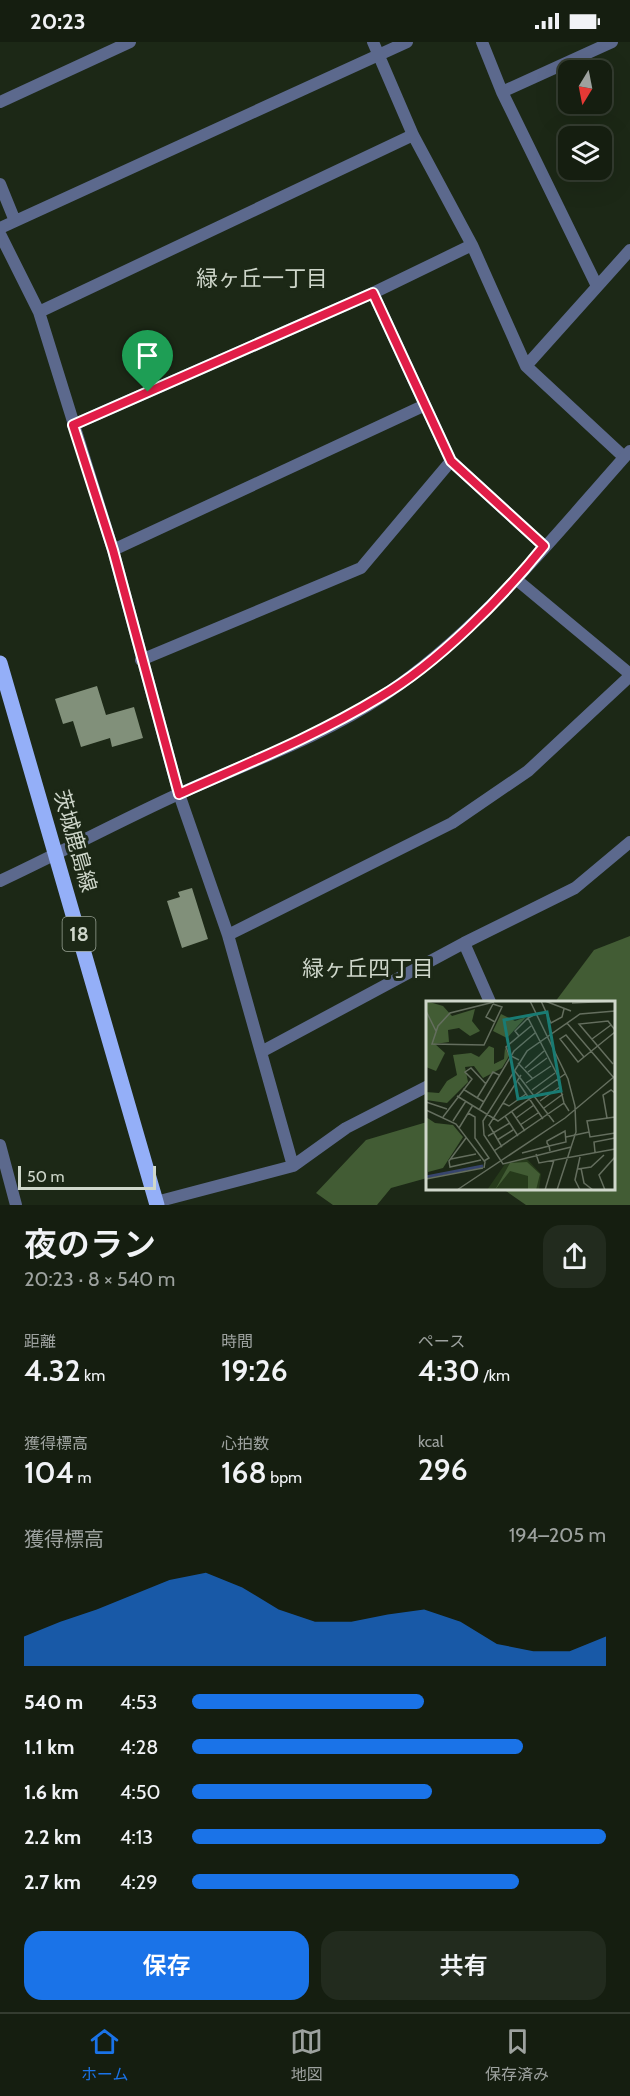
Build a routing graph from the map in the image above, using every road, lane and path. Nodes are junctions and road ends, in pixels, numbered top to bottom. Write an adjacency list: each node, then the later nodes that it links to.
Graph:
1 (130, 42): 8 (street)
2 (373, 42): 6 (street)
3 (407, 42): 6 (street)
4 (482, 42): 7 (street)
5 (612, 42): 7 (street)
6 (379, 56): 9 (street); 11 (street)
7 (502, 92): 16 (street)
8 (0, 102)
9 (413, 135): 14 (street); 18 (street)
10 (0, 184): 11 (street)
11 (15, 221): 12 (street)
12 (0, 228)
13 (0, 234): 18 (street)
14 (472, 245): 17 (street); 19 (street)
15 (630, 250): 16 (street)
16 (596, 284): 19 (street)
17 (373, 293): 20 (street); 21 (street)
18 (39, 312): 21 (street)
19 (526, 366): 22 (street)
20 (423, 406): 23 (street); 25 (street)
21 (73, 425): 25 (street)
22 (627, 454): 24 (street)
23 (451, 461): 24 (street); 27 (street)
24 (544, 546): 26 (street)
25 (113, 550): 27 (street)
26 (516, 580): 29 (street); 30 (street)
27 (141, 660): 30 (street)
28 (0, 663): 32 (main road, 茨城鹿島線 / 18)
29 (630, 675): 34 (street)
30 (179, 794): 32 (street); 34 (street)
31 (630, 842): 35 (street)
32 (57, 854): 33 (street); 41 (main road, 茨城鹿島線 / 18)
33 (0, 881)
34 (228, 935): 37 (street)
35 (464, 943): 36 (street); 37 (street)
36 (490, 1001)
37 (261, 1052): 40 (street)
38 (426, 1087): 40 (street)
39 (0, 1147): 42 (street)
40 (292, 1167): 41 (street)
41 (156, 1203)
42 (16, 1205)

